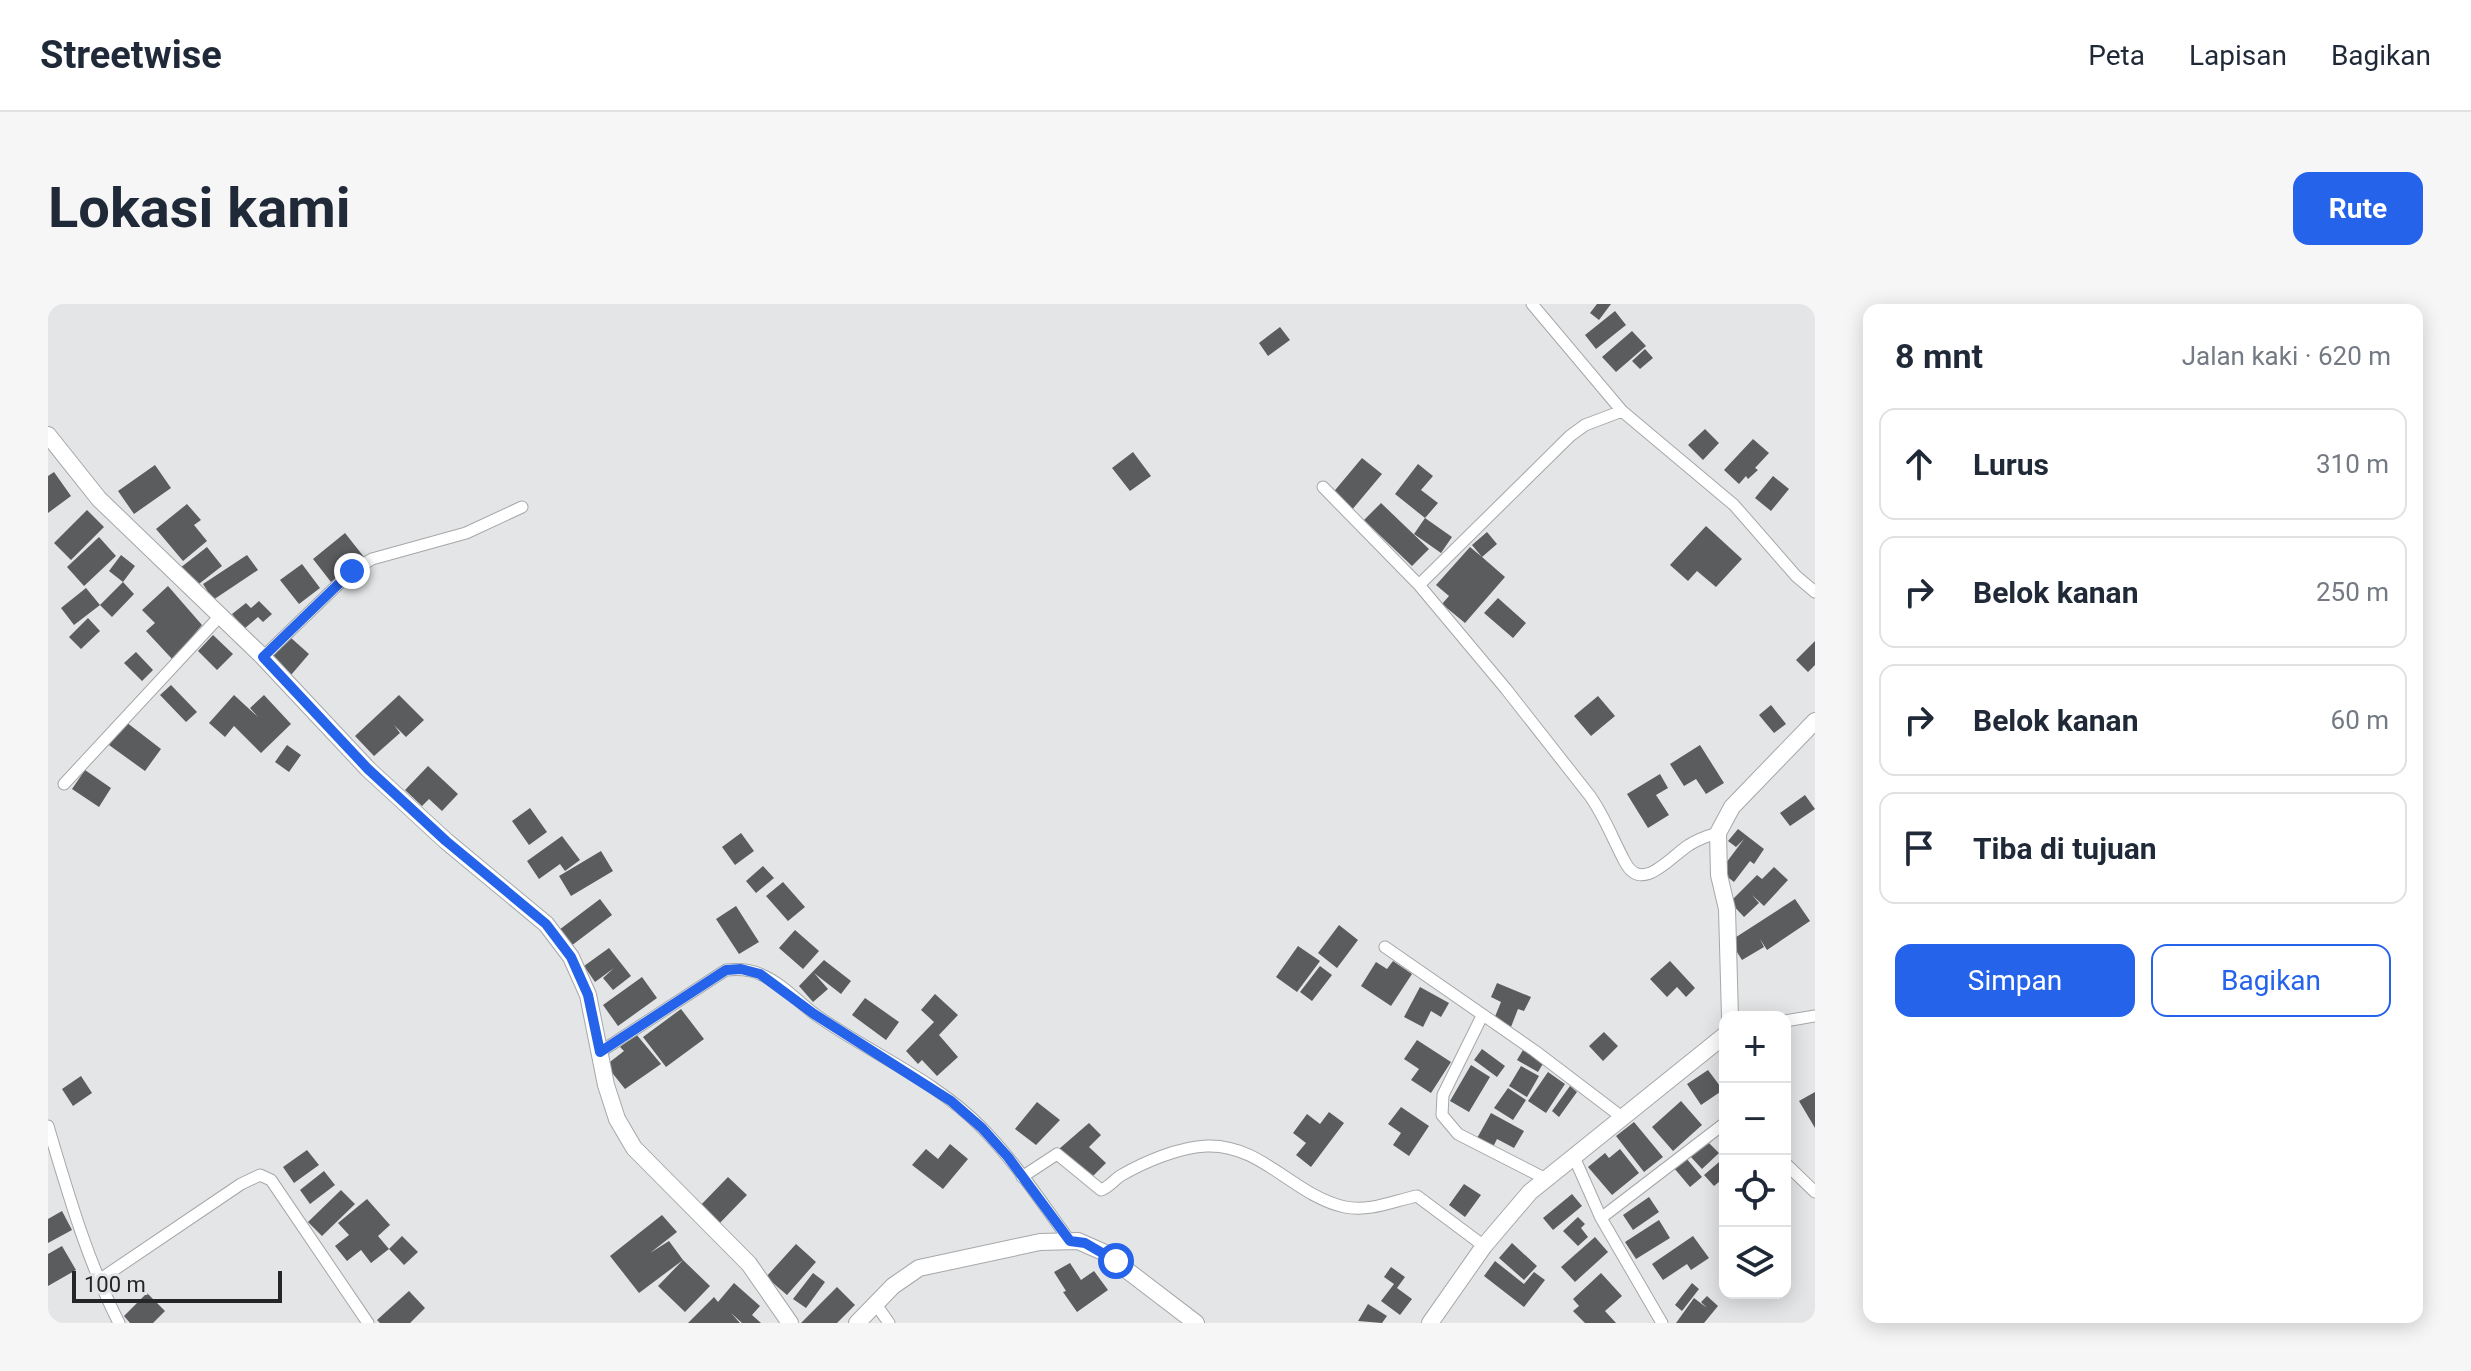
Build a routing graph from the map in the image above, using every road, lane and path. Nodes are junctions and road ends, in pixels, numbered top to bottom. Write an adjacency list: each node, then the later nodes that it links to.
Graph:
1 (1532, 304): 2 (street)
2 (1622, 411): 6 (street); 7 (street)
3 (48, 435): 8 (street)
4 (1323, 487): 6 (street)
5 (522, 507): 9 (street)
6 (1419, 585): 12 (street)
7 (1815, 592)
8 (219, 617): 9 (street); 11 (street)
9 (263, 657): 19 (street)
10 (1815, 721): 12 (street)
11 (64, 784)
12 (1718, 833): 14 (street)
13 (1385, 947): 15 (street)
14 (1730, 1011)
15 (1482, 1016): 20 (street); 26 (street)
16 (1815, 1016): 17 (street)
17 (1791, 1020)
18 (1719, 1040): 20 (street)
19 (600, 1052): 25 (street); 35 (street)
20 (1623, 1118): 23 (street)
21 (48, 1126): 31 (street)
22 (1719, 1128): 28 (street)
23 (1574, 1157): 26 (street); 28 (street)
24 (1791, 1169): 27 (street)
25 (1022, 1177): 29 (street); 30 (street)
26 (1546, 1179): 30 (street)
27 (1815, 1192)
28 (1601, 1218): 40 (street)
29 (1070, 1241): 32 (street); 38 (street)
30 (1484, 1246): 39 (street)
31 (99, 1280): 33 (street); 34 (street)
32 (875, 1303): 36 (street); 37 (street)
33 (119, 1323)
34 (368, 1323)
35 (790, 1323)
36 (857, 1323)
37 (889, 1323)
38 (1196, 1323)
39 (1430, 1323)
40 (1662, 1323)

